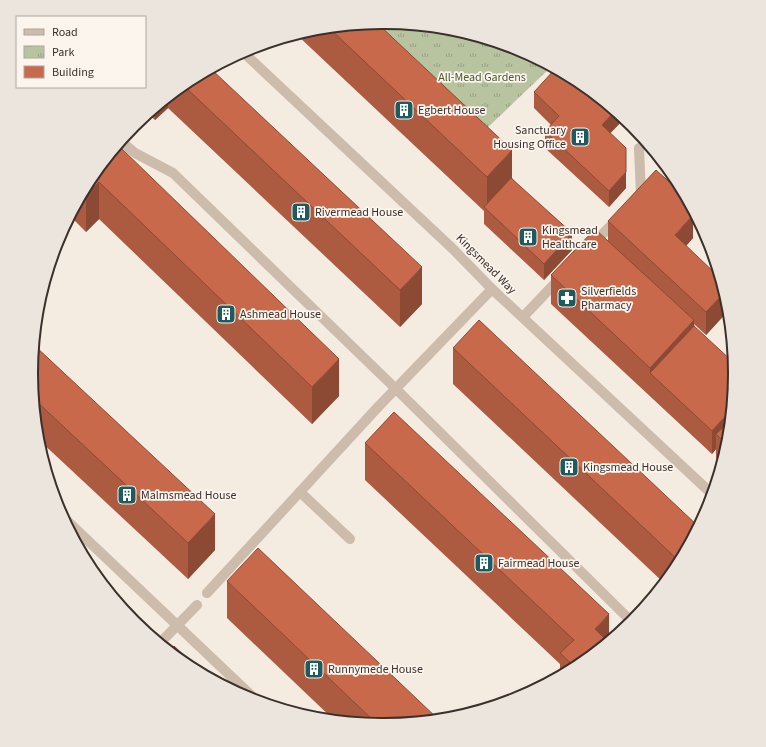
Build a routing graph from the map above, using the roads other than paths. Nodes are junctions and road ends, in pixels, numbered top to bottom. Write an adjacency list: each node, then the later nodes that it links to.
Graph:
1 (247, 57): 6 (street, Kingsmead Way)
2 (125, 145): 8 (street)
3 (639, 148): 4 (street)
4 (586, 251)
5 (568, 270): 7 (street)
6 (492, 289): 7 (street, Kingsmead Way); 8 (street)
7 (522, 317): 9 (street, Kingsmead Way)
8 (395, 388): 10 (street); 15 (street)
9 (707, 489)
10 (300, 492): 12 (street); 13 (street)
11 (76, 529): 16 (street)
12 (350, 539)
13 (207, 593)
14 (196, 605): 16 (street)
15 (627, 617)
16 (176, 626): 17 (street); 18 (street)
17 (164, 639)
18 (243, 688)

